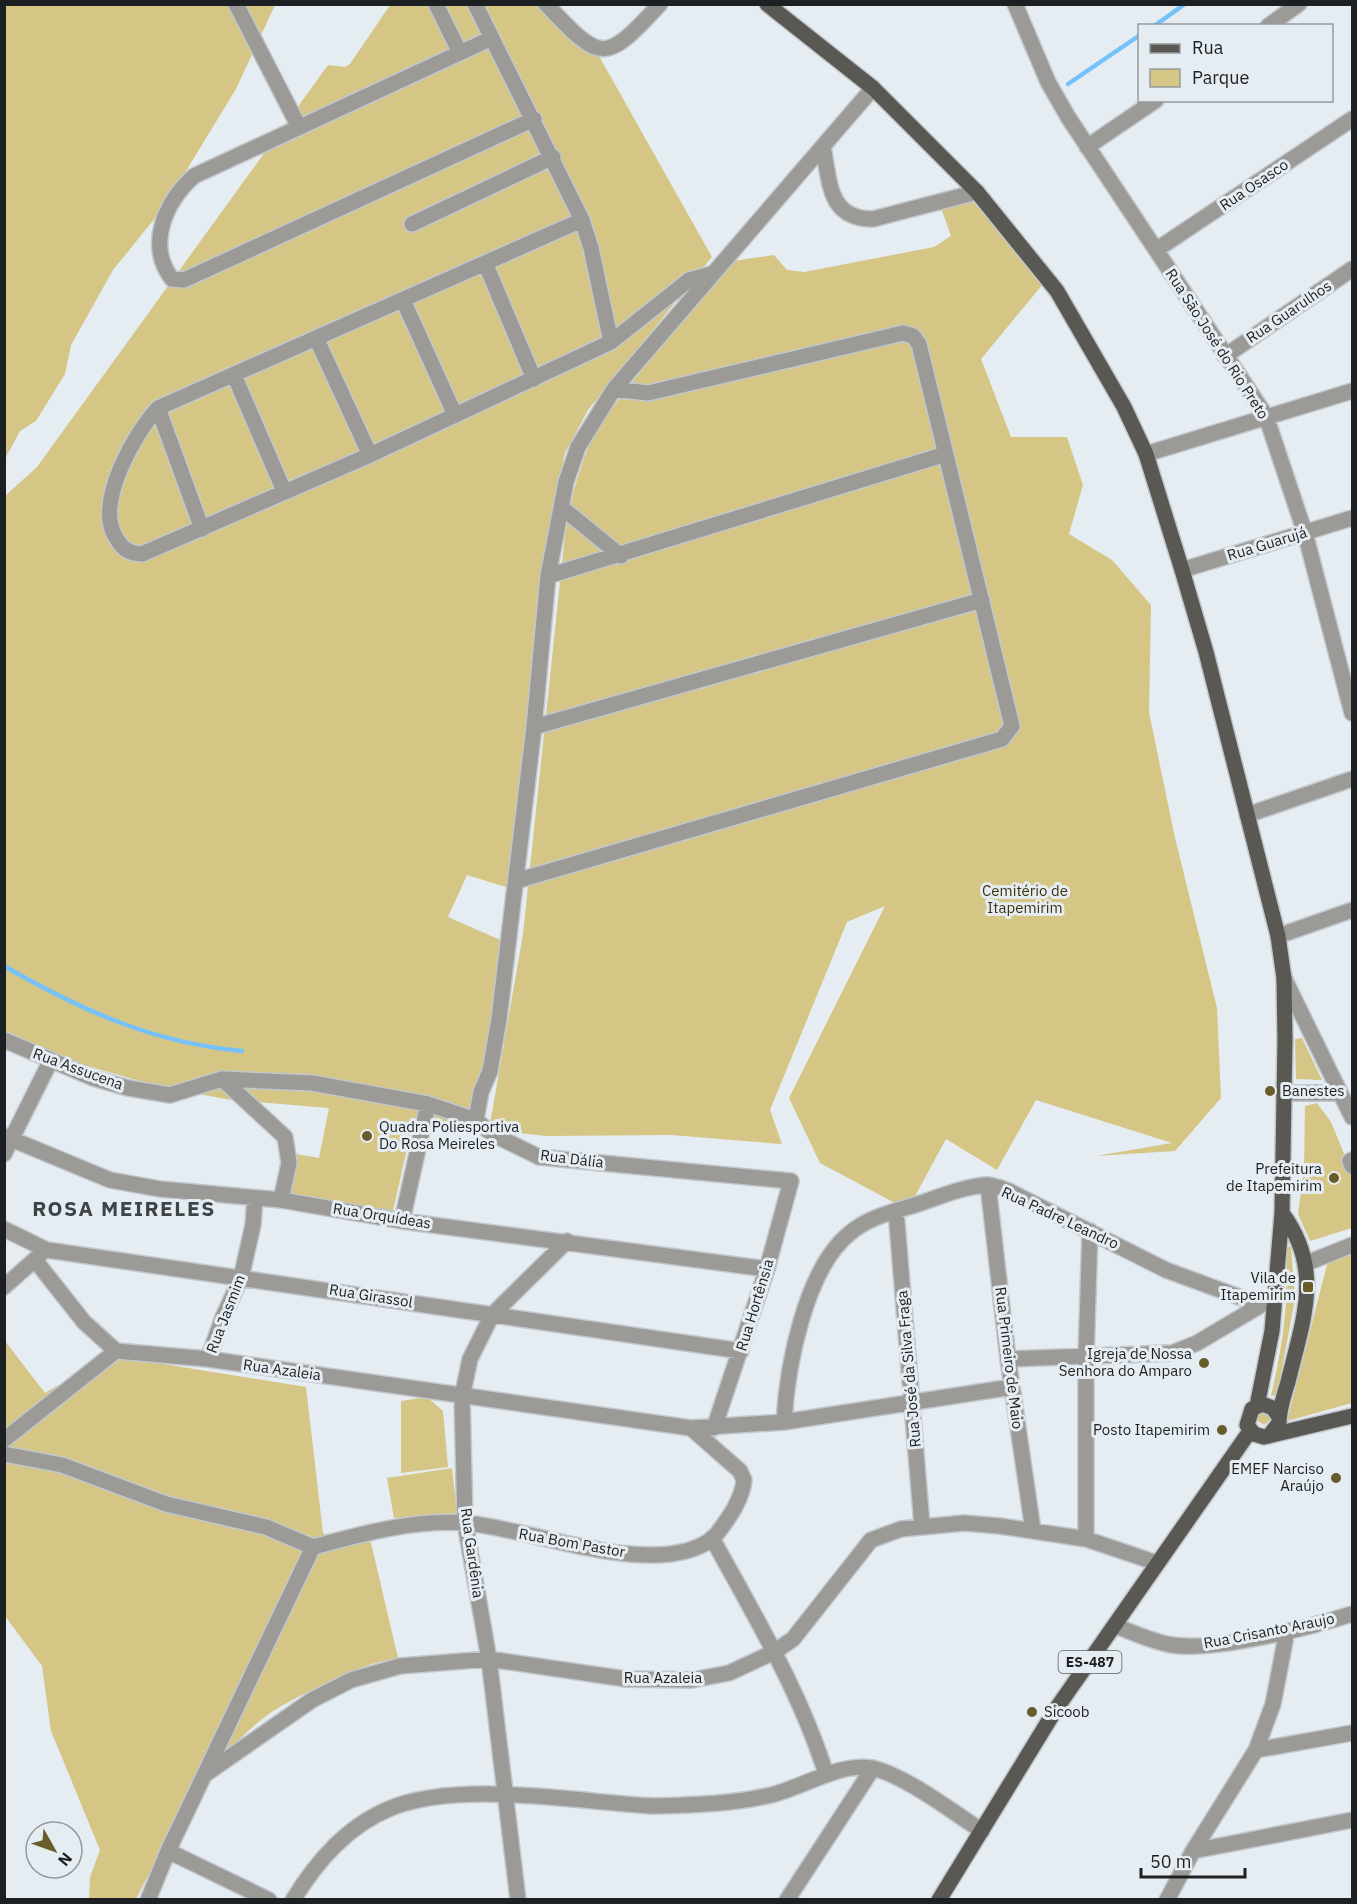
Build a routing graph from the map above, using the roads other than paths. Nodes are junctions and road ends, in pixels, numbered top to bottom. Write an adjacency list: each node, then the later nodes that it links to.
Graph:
1 (236, 4): 16 (street)
2 (436, 4): 11 (street)
3 (475, 4): 10 (street)
4 (546, 4): 5 (street)
5 (660, 4)
6 (767, 4): 12 (main road)
7 (1016, 4): 18 (street, Rua São José do Rio Preto)
8 (1299, 4): 9 (street)
9 (1271, 24)
10 (492, 38): 11 (street); 14 (street)
11 (460, 53): 16 (street)
12 (873, 88): 17 (street); 20 (main road)
13 (1153, 102): 18 (street)
14 (534, 119): 16 (street); 19 (street)
15 (1353, 119): 23 (street, Rua Osasco)
16 (299, 128)
17 (823, 147): 20 (street); 26 (street)
18 (1087, 147): 23 (street, Rua São José do Rio Preto)
19 (553, 157): 21 (street); 22 (street)
20 (976, 192): 39 (main road)
21 (582, 220): 24 (street); 29 (street)
22 (412, 224)
23 (1156, 250): 30 (street, Rua São José do Rio Preto)
24 (486, 265): 27 (street); 32 (street)
25 (1353, 269): 30 (street, Rua Guarulhos)
26 (711, 274): 29 (street); 33 (street)
27 (403, 300): 28 (street); 36 (street)
28 (317, 340): 31 (street); 40 (street)
29 (611, 342): 32 (street)
30 (1225, 356): 37 (street, Rua São José do Rio Preto)
31 (234, 375): 35 (street); 41 (street)
32 (534, 379): 36 (street)
33 (614, 389): 38 (street); 42 (street)
34 (1353, 392): 37 (street)
35 (158, 408): 44 (street); 44 (street)
36 (455, 415): 40 (street)
37 (1266, 416): 39 (street); 45 (street, Rua São José do Rio Preto)
38 (946, 454): 46 (street); 49 (street)
39 (1146, 454): 47 (main road)
40 (370, 455): 41 (street)
41 (284, 490): 44 (street)
42 (561, 507): 46 (street); 48 (street)
43 (1353, 518): 45 (street, Rua Guarujá)
44 (202, 529)
45 (1305, 533): 47 (street, Rua Guarujá); 50 (street, Rua São José do Rio Preto)
46 (621, 556): 48 (street)
47 (1182, 570): 53 (main road)
48 (548, 576): 51 (street)
49 (982, 600): 51 (street); 54 (street)
50 (1353, 713)
51 (534, 727): 54 (street)
52 (1353, 779): 53 (street)
53 (1247, 814): 56 (main road)
54 (516, 881): 65 (street)
55 (1353, 910): 56 (street)
56 (1278, 936): 57 (main road)
57 (1284, 978): 61 (main road); 62 (street)
58 (4, 1040): 59 (street, Rua Assucena)
59 (50, 1062): 60 (street, Rua Assucena); 66 (street)
60 (222, 1079): 63 (street, Rua Dália); 71 (street)
61 (1283, 1093): 62 (street); 73 (main road)
62 (1340, 1093): 64 (street)
63 (428, 1104): 65 (street, Rua Dália); 74 (street)
64 (1353, 1118)
65 (476, 1120): 68 (street, Rua Dália)
66 (8, 1138): 67 (street); 70 (street, Rua Orquídeas)
67 (4, 1154)
68 (791, 1181): 81 (street, Rua Hortênsia)
69 (988, 1185): 72 (street, Rua Padre Leandro); 76 (street, Rua Padre Leandro); 91 (street, Rua Primeiro de Maio)
70 (255, 1198): 71 (street, Rua Orquídeas); 82 (street, Rua Jasmim)
71 (281, 1200): 74 (street, Rua Orquídeas)
72 (896, 1212): 94 (street, Rua José da Silva Fraga); 98 (street, Rua Padre Leandro)
73 (1282, 1213): 80 (main road); 84 (main road)
74 (402, 1221): 77 (street, Rua Orquídeas)
75 (4, 1229): 79 (street, Rua Girassol)
76 (1090, 1231): 85 (street, Rua Padre Leandro); 89 (street)
77 (567, 1241): 81 (street, Rua Orquídeas); 86 (street, Rua Gardênia)
78 (1353, 1245): 80 (street)
79 (41, 1255): 82 (street, Rua Girassol); 83 (street); 87 (street)
80 (1306, 1263): 97 (main road)
81 (767, 1269): 88 (street, Rua Hortênsia)
82 (241, 1278): 86 (street, Rua Girassol); 90 (street, Rua Jasmim)
83 (4, 1287)
84 (1275, 1296): 85 (street); 95 (main road)
85 (1261, 1305): 89 (street)
86 (492, 1315): 88 (street, Rua Girassol); 93 (street, Rua Gardênia)
87 (116, 1351): 90 (street, Rua Azaleia); 103 (street)
88 (741, 1351): 100 (street, Rua Hortênsia)
89 (1086, 1357): 91 (street); 109 (street)
90 (208, 1359): 93 (street, Rua Azaleia)
91 (1008, 1359): 92 (street, Rua Primeiro de Maio)
92 (1012, 1387): 94 (street); 107 (street, Rua Primeiro de Maio)
93 (462, 1397): 99 (street, Rua Azaleia); 105 (street, Rua Gardênia)
94 (911, 1402): 98 (street); 106 (street, Rua José da Silva Fraga)
95 (1257, 1406): 97 (main road); 101 (main road, ES-487)
96 (1353, 1416): 102 (main road)
97 (1279, 1418): 102 (main road)
98 (784, 1422): 100 (street, Rua Azaleia)
99 (691, 1428): 100 (street, Rua Azaleia); 108 (street)
100 (714, 1428)
101 (1250, 1431): 102 (main road); 111 (main road, ES-487)
102 (1269, 1436)
103 (4, 1440)
104 (4, 1454): 110 (street)
105 (465, 1523): 108 (street, Rua Bom Pastor); 110 (street, Rua Bom Pastor); 116 (street, Rua Gardênia)
106 (922, 1526): 107 (street, Rua Azaleia); 115 (street, Rua Azaleia)
107 (1033, 1530): 109 (street, Rua Azaleia)
108 (712, 1539): 115 (street)
109 (1086, 1539): 111 (street, Rua Azaleia)
110 (313, 1547): 120 (street)
111 (1157, 1563): 113 (main road, ES-487)
112 (1352, 1618): 114 (street, Rua Crisanto Araujo)
113 (1116, 1626): 114 (street, Rua Crisanto Araujo); 124 (main road, ES-487)
114 (1287, 1631): 118 (street)
115 (774, 1652): 116 (street, Rua Azaleia); 121 (street)
116 (489, 1659): 120 (street, Rua Azaleia); 122 (street, Rua Gardênia)
117 (1353, 1733): 118 (street)
118 (1256, 1750): 126 (street)
119 (873, 1768): 121 (street); 124 (street); 131 (street)
120 (207, 1773): 125 (street)
121 (825, 1774): 122 (street)
122 (504, 1796): 129 (street); 130 (street, Rua Gardênia)
123 (1353, 1820): 126 (street)
124 (982, 1831): 132 (main road, ES-487)
125 (168, 1851): 127 (street); 128 (street)
126 (1193, 1851): 133 (street)
127 (148, 1899)
128 (269, 1899)
129 (293, 1899)
130 (518, 1899)
131 (787, 1899)
132 (939, 1899)
133 (1167, 1899)

